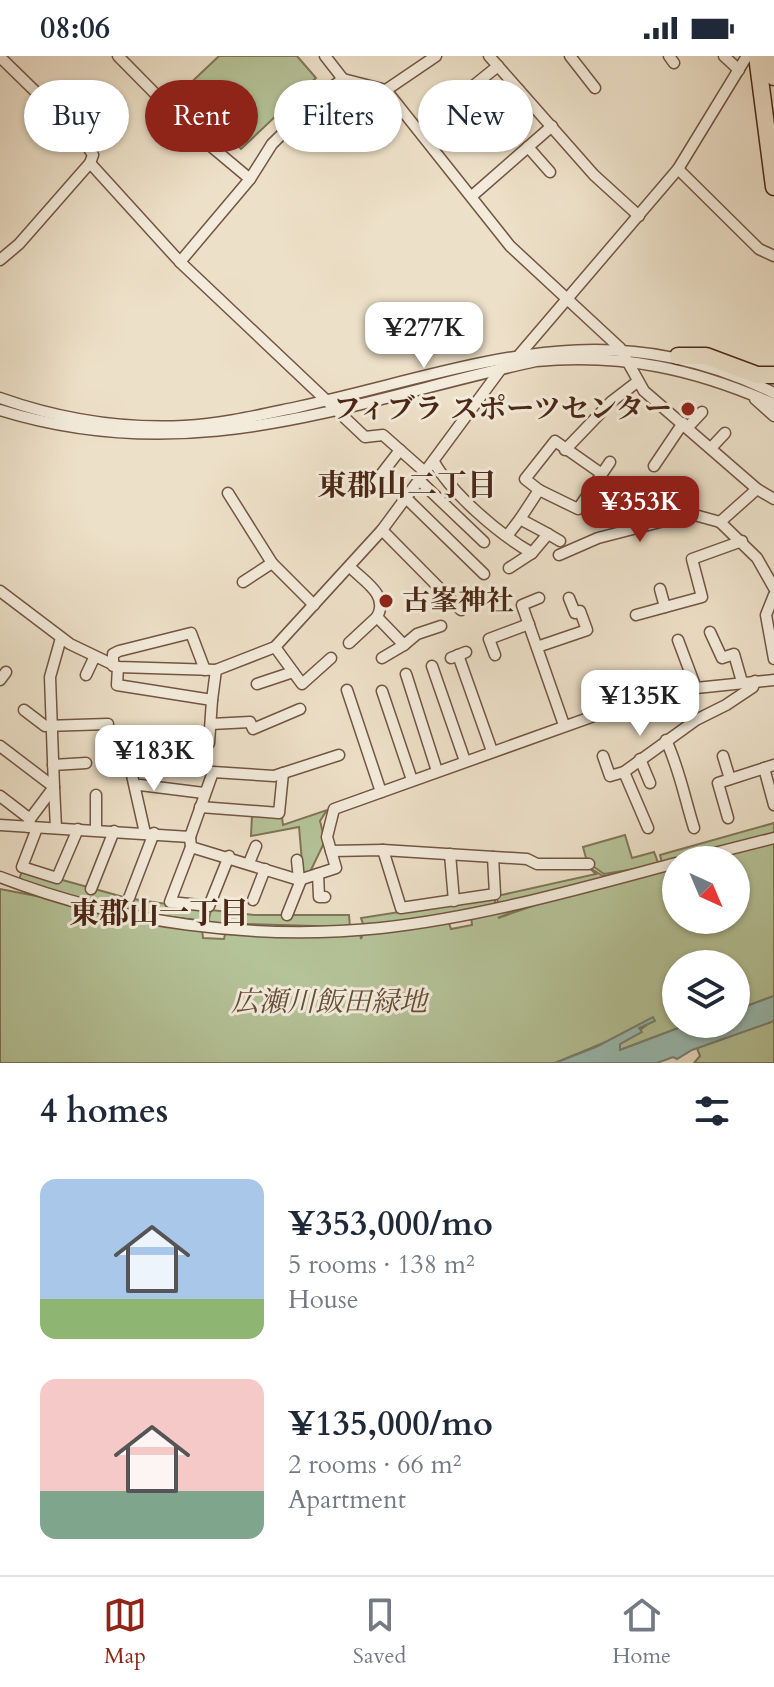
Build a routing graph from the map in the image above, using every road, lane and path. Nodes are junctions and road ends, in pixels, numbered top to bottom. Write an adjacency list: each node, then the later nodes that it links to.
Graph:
1 (118, 56): 28 (street)
2 (325, 56): 13 (street)
3 (436, 56): 15 (street)
4 (489, 56): 11 (street)
5 (570, 56): 18 (street)
6 (724, 56): 10 (street)
7 (757, 56): 12 (highway)
8 (771, 56): 12 (highway)
9 (0, 57): 25 (street)
10 (742, 64): 12 (street); 26 (street)
11 (498, 66): 16 (street); 17 (street)
12 (767, 76): 29 (highway)
13 (343, 79): 14 (street); 28 (street)
14 (347, 80)
15 (401, 80)
16 (481, 80)
17 (510, 80)
18 (595, 88)
19 (533, 105): 21 (street)
20 (402, 110): 30 (street)
21 (552, 126): 22 (street); 31 (street)
22 (533, 143)
23 (522, 152): 30 (street)
24 (532, 152): 27 (street)
25 (90, 163): 33 (street); 34 (street)
26 (678, 169): 31 (street); 32 (street)
27 (550, 172)
28 (250, 179): 34 (street)
29 (774, 187)
30 (472, 196): 35 (street)
31 (639, 216): 35 (street)
32 (774, 256)
33 (0, 260)
34 (180, 262): 46 (street)
35 (567, 298): 36 (street); 37 (street)
36 (620, 348): 37 (street); 38 (street); 39 (street)
37 (520, 354): 46 (street)
38 (678, 356): 41 (highway); 44 (street)
39 (627, 359): 40 (street); 42 (street); 43 (street)
40 (501, 369): 49 (street); 57 (street)
41 (774, 375)
42 (637, 382): 52 (street); 56 (street)
43 (744, 391): 47 (street); 51 (street)
44 (774, 393)
45 (0, 398): 46 (street)
46 (325, 401): 49 (street)
47 (774, 404)
48 (0, 410): 49 (street)
49 (335, 410): 55 (street)
50 (702, 412): 52 (street)
51 (774, 416)
52 (686, 425): 54 (street); 59 (street)
53 (725, 433): 54 (street)
54 (711, 448): 63 (street)
55 (400, 450): 61 (street); 62 (street)
56 (565, 450): 60 (street); 64 (street)
57 (434, 462): 61 (street); 72 (street)
58 (610, 462): 60 (street)
59 (654, 466)
60 (602, 474): 64 (street)
61 (423, 477): 66 (street); 75 (street)
62 (378, 482)
63 (757, 489): 67 (street); 69 (street)
64 (539, 490): 68 (street)
65 (228, 493): 78 (street)
66 (407, 499): 70 (street); 81 (street)
67 (774, 499)
68 (520, 519): 71 (street); 72 (street)
69 (720, 522): 74 (street); 77 (street)
70 (382, 530): 79 (street); 91 (street)
71 (548, 534): 73 (street); 76 (street)
72 (507, 536): 76 (street)
73 (560, 541)
74 (742, 541): 83 (street); 90 (street)
75 (484, 542)
76 (532, 553): 80 (street)
77 (559, 555)
78 (272, 563): 82 (street); 89 (street)
79 (351, 568): 89 (street); 93 (street)
80 (509, 568)
81 (484, 574)
82 (243, 582)
83 (774, 588)
84 (660, 589): 90 (street)
85 (0, 591): 97 (street)
86 (774, 595): 108 (street)
87 (539, 598): 94 (street)
88 (569, 598): 102 (street)
89 (314, 605): 101 (street)
90 (665, 607): 92 (street)
91 (461, 610)
92 (636, 615)
93 (377, 617): 99 (street); 100 (street)
94 (529, 624): 102 (street); 104 (street)
95 (441, 626): 100 (street)
96 (710, 632): 117 (street)
97 (61, 638): 105 (street); 128 (street)
98 (678, 640): 119 (street)
99 (349, 643)
100 (404, 645): 107 (street)
101 (275, 647): 111 (street); 112 (street)
102 (537, 647): 127 (street)
103 (458, 655): 132 (street)
104 (495, 655)
105 (94, 658): 109 (street); 114 (street)
106 (331, 658): 112 (street)
107 (382, 658)
108 (774, 659)
109 (116, 666): 111 (street); 111 (street); 122 (street)
110 (432, 666): 137 (street)
111 (210, 670): 122 (street)
112 (293, 672): 118 (street)
113 (406, 674): 142 (street)
114 (86, 675)
115 (774, 680): 116 (street)
116 (755, 681): 117 (street); 130 (street)
117 (742, 682): 119 (street)
118 (257, 684)
119 (696, 688): 127 (street)
120 (347, 690): 150 (street)
121 (382, 691): 146 (street)
122 (212, 700): 126 (street)
123 (300, 709): 126 (street)
124 (24, 710): 128 (street)
125 (108, 724): 128 (street)
126 (211, 724): 129 (street)
127 (564, 725): 132 (street)
128 (52, 726): 140 (street)
129 (144, 740)
130 (666, 740): 136 (street); 161 (street)
131 (0, 746): 149 (street)
132 (492, 751): 137 (street)
133 (339, 755): 144 (street)
134 (603, 756): 143 (street)
135 (723, 756): 145 (street)
136 (640, 759): 143 (street); 147 (street)
137 (465, 761): 142 (street)
138 (129, 762): 165 (street)
139 (86, 763): 140 (street)
140 (53, 765): 149 (street)
141 (769, 766): 145 (street); 154 (street)
142 (437, 771): 146 (street)
143 (624, 772): 160 (street)
144 (283, 773): 151 (street); 155 (street)
145 (730, 779): 156 (street)
146 (412, 780): 150 (street)
147 (650, 783)
148 (140, 785): 151 (street)
149 (54, 787): 158 (street); 159 (street)
150 (381, 792): 171 (street)
151 (204, 793): 155 (street)
152 (96, 795): 163 (street)
153 (0, 796): 158 (street)
154 (774, 805)
155 (200, 807): 167 (street)
156 (728, 818)
157 (0, 825): 158 (street)
158 (32, 825): 159 (street); 162 (street)
159 (56, 828): 162 (street)
160 (648, 828)
161 (694, 828)
162 (78, 829): 163 (street)
163 (96, 830): 164 (street)
164 (114, 831): 165 (street); 183 (street)
165 (149, 833): 167 (street); 185 (street)
166 (774, 838): 169 (street)
167 (191, 842): 173 (street); 173 (street)
168 (256, 846): 176 (street)
169 (742, 846)
170 (383, 850): 171 (street); 172 (street); 187 (street)
171 (331, 851): 180 (street)
172 (450, 854): 174 (street); 187 (street)
173 (229, 856): 176 (street)
174 (493, 857): 177 (street); 187 (street)
175 (297, 860): 182 (street)
176 (249, 863): 179 (street)
177 (589, 864)
178 (662, 866): 181 (street)
179 (265, 869): 182 (street); 186 (street)
180 (318, 874): 182 (street); 184 (street)
181 (0, 877)
182 (300, 880): 188 (street)
183 (91, 889)
184 (325, 897)
185 (129, 898)
186 (253, 900)
187 (454, 901)
188 (287, 915)

